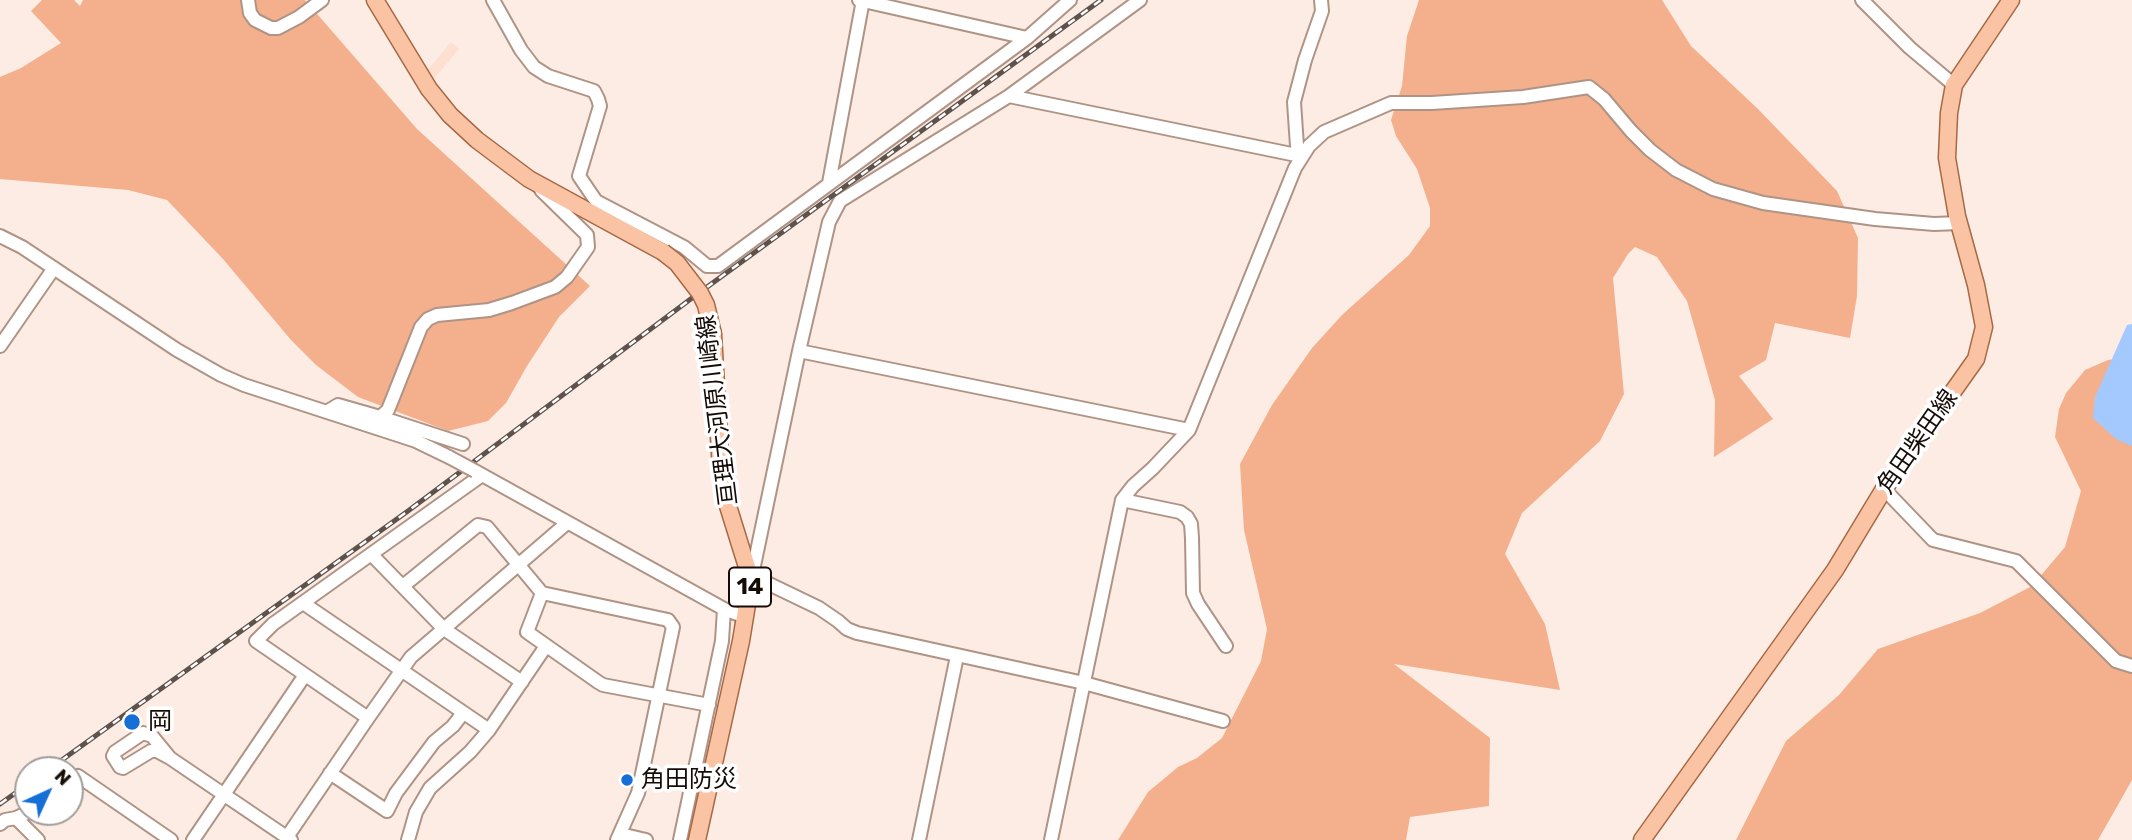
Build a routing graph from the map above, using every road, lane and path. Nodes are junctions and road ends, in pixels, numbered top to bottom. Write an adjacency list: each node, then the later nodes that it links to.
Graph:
1 (248, 0): 2 (street)
2 (322, 0)
3 (376, 0): 15 (main road, 亘理大河原川崎線 / 14)
4 (493, 0): 16 (street)
5 (861, 0): 11 (street); 16 (street)
6 (1070, 0): 11 (street)
7 (1140, 0): 13 (street)
8 (1321, 0): 14 (street)
9 (1862, 0): 12 (street)
10 (2011, 0): 12 (main road, 角田柴田線)
11 (1027, 38): 16 (street)
12 (1954, 85): 17 (main road, 角田柴田線)
13 (1009, 96): 14 (street); 21 (street)
14 (1301, 156): 17 (street); 24 (street)
15 (529, 179): 23 (street); 32 (main road, 亘理大河原川崎線 / 14, bridge)
16 (829, 183)
17 (1960, 223): 27 (main road, 角田柴田線)
18 (0, 236): 19 (street)
19 (54, 268): 20 (street); 22 (street)
20 (0, 346)
21 (799, 351): 24 (street); 32 (street)
22 (328, 411): 23 (street); 26 (street, bridge)
23 (380, 417): 25 (street)
24 (1189, 430): 28 (street)
25 (463, 444)
26 (478, 473): 29 (street); 30 (street)
27 (1884, 489): 41 (street); 68 (main road, 角田柴田線)
28 (1122, 500): 39 (street); 45 (street)
29 (567, 523): 31 (street); 36 (street)
30 (372, 554): 33 (street); 35 (street)
31 (519, 566): 33 (street); 34 (street); 37 (street)
32 (751, 580): 36 (main road, 亘理大河原川崎線 / 14); 40 (street)
33 (403, 586): 37 (street)
34 (542, 593): 38 (street); 46 (street)
35 (303, 603): 42 (street); 43 (street)
36 (736, 613): 47 (street); 65 (main road, 亘理大河原川崎線 / 14)
37 (444, 629): 42 (street); 44 (street)
38 (547, 646): 44 (street); 46 (street)
39 (1226, 646)
40 (957, 656): 45 (street); 66 (street)
41 (2132, 666)
42 (401, 670): 48 (street); 49 (street)
43 (305, 675): 49 (street); 55 (street)
44 (522, 682): 51 (street)
45 (1084, 683): 50 (street); 67 (street)
46 (659, 696): 47 (street); 57 (street)
47 (709, 705): 64 (street)
48 (463, 713): 51 (street); 53 (street)
49 (368, 718): 53 (street)
50 (1223, 721)
51 (489, 730): 62 (street)
52 (170, 758): 55 (street)
53 (330, 773): 58 (street)
54 (84, 780): 60 (street)
55 (223, 794): 58 (street); 61 (street)
56 (24, 826): 59 (street)
57 (618, 837): 63 (street)
58 (289, 839)
59 (37, 840)
60 (171, 840)
61 (192, 840)
62 (408, 840)
63 (646, 840)
64 (680, 840)
65 (697, 840)
66 (919, 840)
67 (1051, 840)
68 (1642, 840)

